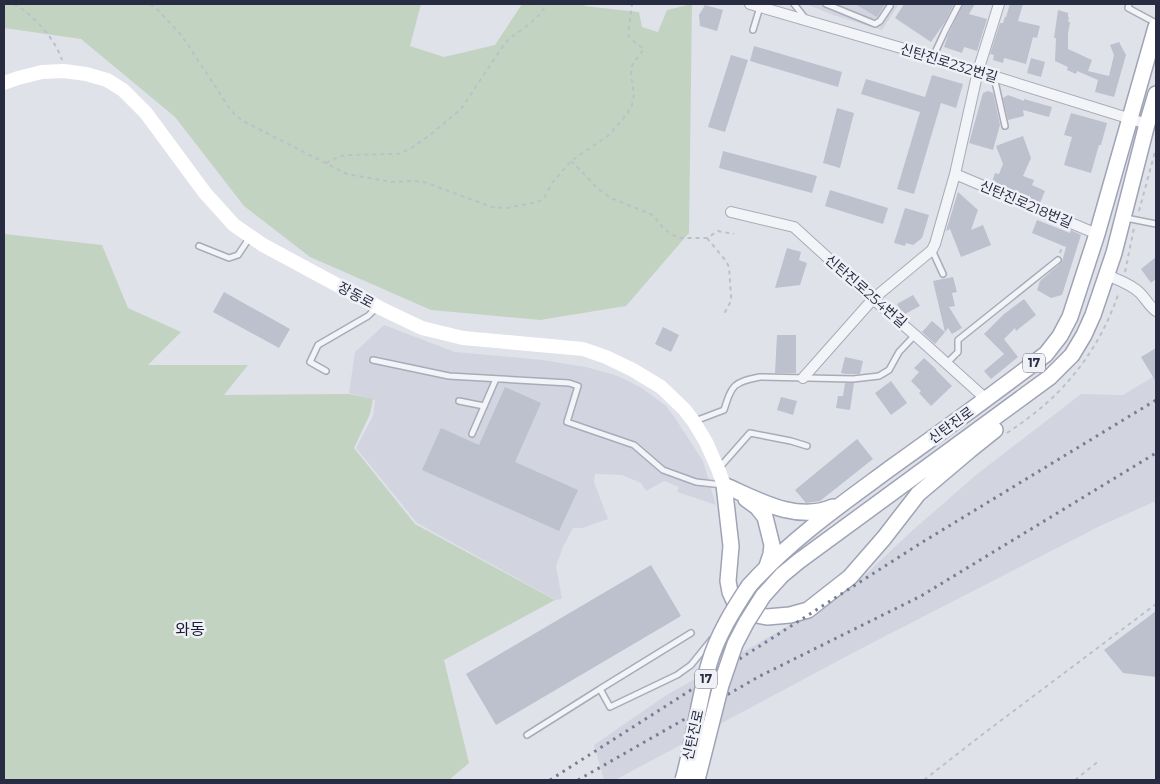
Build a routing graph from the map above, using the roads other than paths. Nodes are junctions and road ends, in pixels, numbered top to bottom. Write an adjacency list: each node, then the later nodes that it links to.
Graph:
1 (750, 4): 8 (street, 신탄진로232번길)
2 (794, 4): 9 (lane)
3 (826, 4): 4 (lane)
4 (890, 4)
5 (959, 4): 12 (lane)
6 (999, 4): 13 (street)
7 (1129, 4): 10 (lane)
8 (761, 7): 9 (street, 신탄진로232번길); 11 (lane)
9 (807, 20): 12 (street, 신탄진로232번길)
10 (1156, 25): 17 (main road, 신탄진로 / 17)
11 (754, 30)
12 (932, 57): 13 (street, 신탄진로232번길)
13 (978, 71): 14 (street, 신탄진로232번길); 20 (street)
14 (993, 76): 17 (street, 신탄진로232번길); 19 (lane)
15 (4, 84): 25 (street, 장동로)
16 (1156, 94): 18 (main road, 신탄진로 / 17)
17 (1129, 119): 18 (street, 신탄진로232번길); 24 (main road, 신탄진로 / 17)
18 (1147, 124): 22 (main road, 신탄진로 / 17)
19 (1005, 126)
20 (955, 174): 24 (street, 신탄진로218번길); 27 (street)
21 (731, 212): 31 (street, 신탄진로254번길)
22 (1132, 219): 23 (lane); 30 (main road, 신탄진로 / 17)
23 (1156, 224)
24 (1097, 234): 41 (main road, 신탄진로 / 17)
25 (250, 237): 26 (lane); 32 (street, 장동로)
26 (199, 246)
27 (932, 250): 29 (lane); 31 (street)
28 (1058, 260): 36 (lane)
29 (943, 274)
30 (1107, 275): 33 (street); 38 (main road, 신탄진로 / 17)
31 (874, 299): 34 (street, 신탄진로254번길); 40 (street)
32 (378, 307): 37 (lane); 44 (street, 장동로)
33 (1156, 311)
34 (915, 334): 36 (street, 신탄진로254번길); 40 (lane)
35 (373, 360): 39 (lane)
36 (947, 363): 41 (street, 신탄진로254번길)
37 (326, 371)
38 (1050, 377): 51 (main road); 56 (main road, 신탄진로 / 17, bridge)
39 (496, 378): 43 (lane); 48 (lane)
40 (803, 378): 44 (lane)
41 (986, 399): 49 (main road, 신탄진로 / 17)
42 (459, 402): 43 (lane)
43 (484, 406): 45 (lane)
44 (694, 422): 47 (street, 장동로)
45 (472, 434)
46 (806, 446): 47 (lane)
47 (718, 469): 48 (street, 장동로)
48 (724, 485): 49 (main road); 50 (main road); 51 (main road)
49 (843, 503): 50 (main road, 신탄진로 / 17)
50 (767, 566): 55 (main road, 신탄진로 / 17, bridge)
51 (735, 603): 53 (lane)
52 (691, 632): 53 (lane)
53 (600, 689): 54 (lane)
54 (526, 735)
55 (683, 780)
56 (697, 780)

